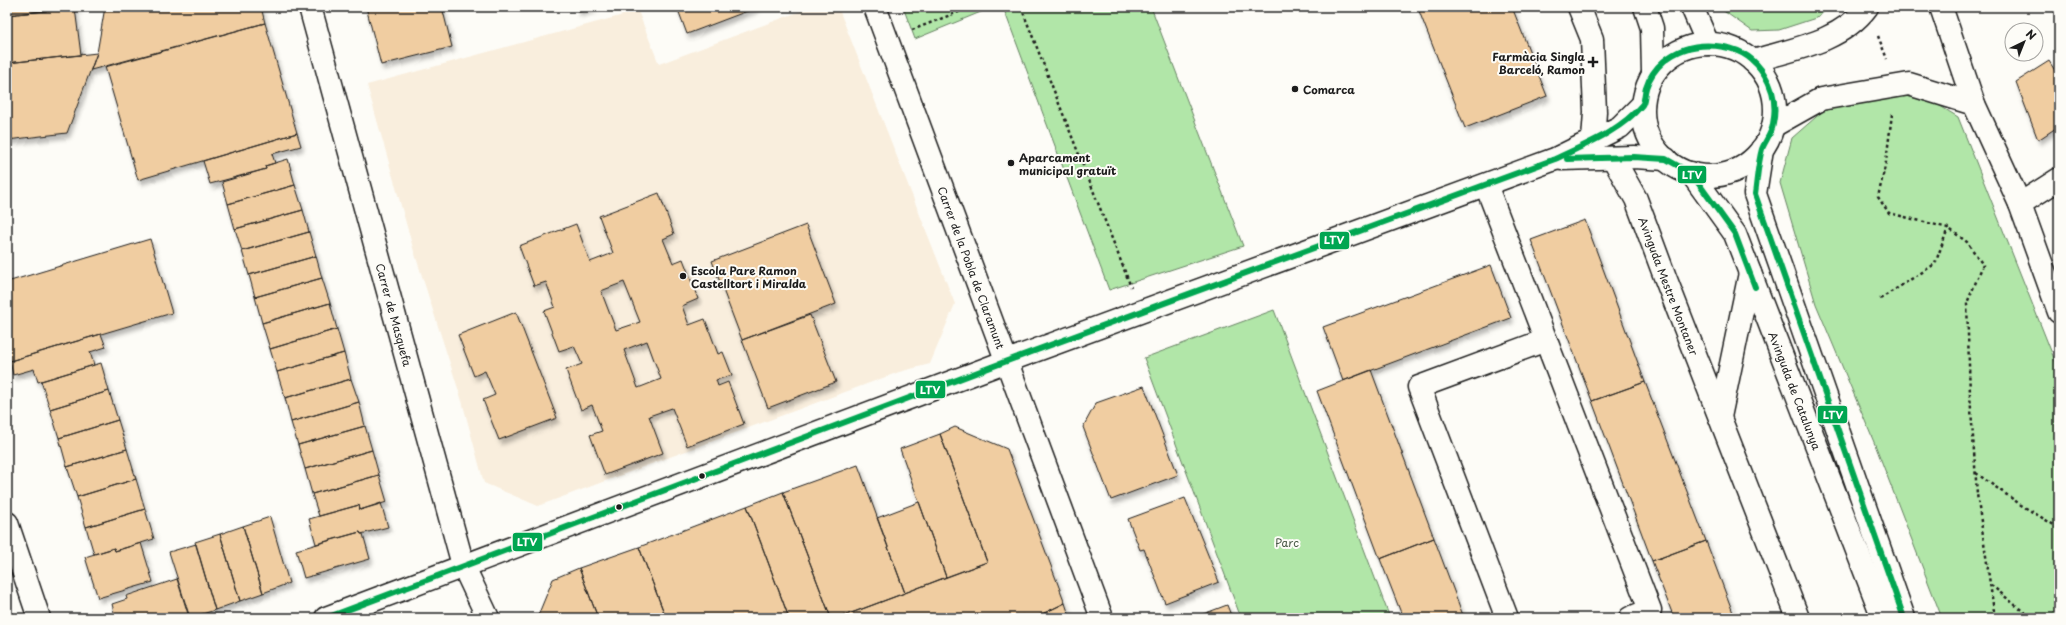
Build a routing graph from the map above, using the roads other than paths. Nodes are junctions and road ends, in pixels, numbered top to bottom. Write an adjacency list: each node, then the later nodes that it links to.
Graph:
1 (310, 7): 29 (street, Carrer de Masquefa)
2 (875, 7): 26 (street, Carrer de la Pobla de Claramunt)
3 (1579, 7): 14 (street)
4 (1645, 7): 10 (street)
5 (1692, 7): 8 (street)
6 (1941, 7): 12 (street)
7 (1866, 9): 9 (street)
8 (1708, 44): 9 (street); 10 (street)
9 (1753, 61): 13 (street)
10 (1654, 74): 11 (street)
11 (1643, 104): 14 (street); 18 (street)
12 (1974, 104): 13 (street); 22 (street)
13 (1773, 126): 15 (street)
14 (1593, 140): 17 (street)
15 (1762, 149): 19 (street); 38 (street)
16 (1613, 158): 17 (street); 18 (street); 27 (street, Avinguda Mestre Montaner)
17 (1555, 159): 21 (street)
18 (1666, 159): 19 (street)
19 (1691, 173): 23 (street, Avinguda de Catalunya)
20 (2059, 179): 22 (street)
21 (1486, 185): 25 (street); 26 (street)
22 (2020, 204): 24 (street)
23 (1750, 273): 27 (street); 37 (street, Avinguda de Catalunya)
24 (2059, 312)
25 (1546, 340): 34 (street); 35 (street)
26 (1007, 361): 29 (street); 33 (street, Carrer de la Pobla de Claramunt)
27 (1720, 416): 36 (street, Avinguda Mestre Montaner)
28 (7, 523): 30 (street)
29 (462, 565): 31 (street); 32 (street, Carrer de Masquefa)
30 (39, 618)
31 (326, 618)
32 (488, 618)
33 (1102, 618)
34 (1507, 618)
35 (1630, 618)
36 (1798, 618)
37 (1883, 618)
38 (1904, 618)

